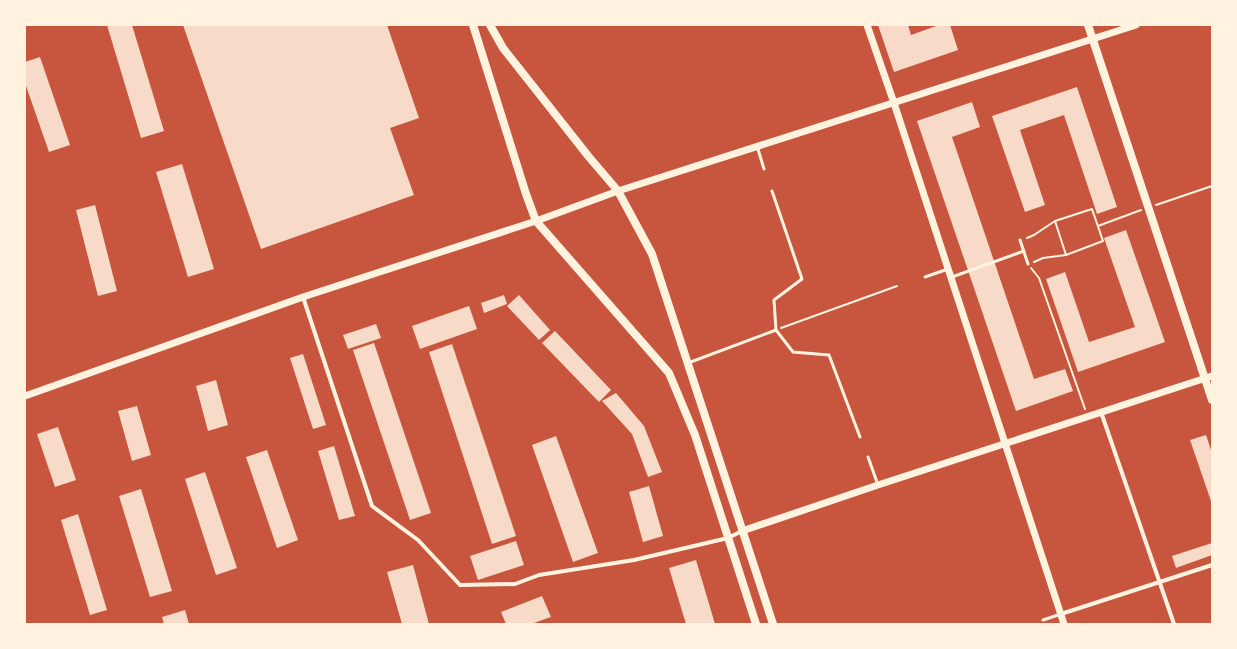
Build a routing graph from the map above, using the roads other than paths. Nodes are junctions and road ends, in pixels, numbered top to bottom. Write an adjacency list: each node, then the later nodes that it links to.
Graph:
1 (473, 25): 12 (main road)
2 (490, 25): 10 (main road)
3 (867, 25): 7 (street)
4 (1088, 25): 6 (main road)
5 (1136, 25): 6 (street)
6 (1093, 39): 7 (street); 22 (main road)
7 (894, 103): 8 (street); 16 (street)
8 (757, 146): 9 (lane); 10 (street)
9 (764, 168)
10 (618, 191): 12 (street); 21 (main road)
11 (772, 191): 20 (lane)
12 (536, 221): 19 (street); 31 (main road)
13 (1020, 240): 14 (lane)
14 (1024, 251): 15 (lane); 18 (lane)
15 (1028, 264)
16 (948, 269): 17 (lane); 18 (street)
17 (925, 276)
18 (950, 277): 27 (street)
19 (303, 297): 23 (street); 31 (street)
20 (776, 330): 21 (lane); 26 (lane)
21 (687, 363): 30 (main road)
22 (1208, 377): 24 (main road); 25 (street)
23 (25, 396)
24 (1212, 400)
25 (1100, 412): 27 (street); 33 (street)
26 (860, 437)
27 (1005, 444): 29 (street); 34 (street)
28 (868, 457): 29 (lane)
29 (878, 485): 30 (street)
30 (742, 531): 31 (street); 37 (main road)
31 (728, 538): 36 (main road)
32 (1212, 565): 33 (street)
33 (1159, 582): 34 (street); 39 (street)
34 (1061, 614): 35 (lane); 38 (street)
35 (1043, 620)
36 (756, 624)
37 (773, 624)
38 (1064, 624)
39 (1174, 624)

